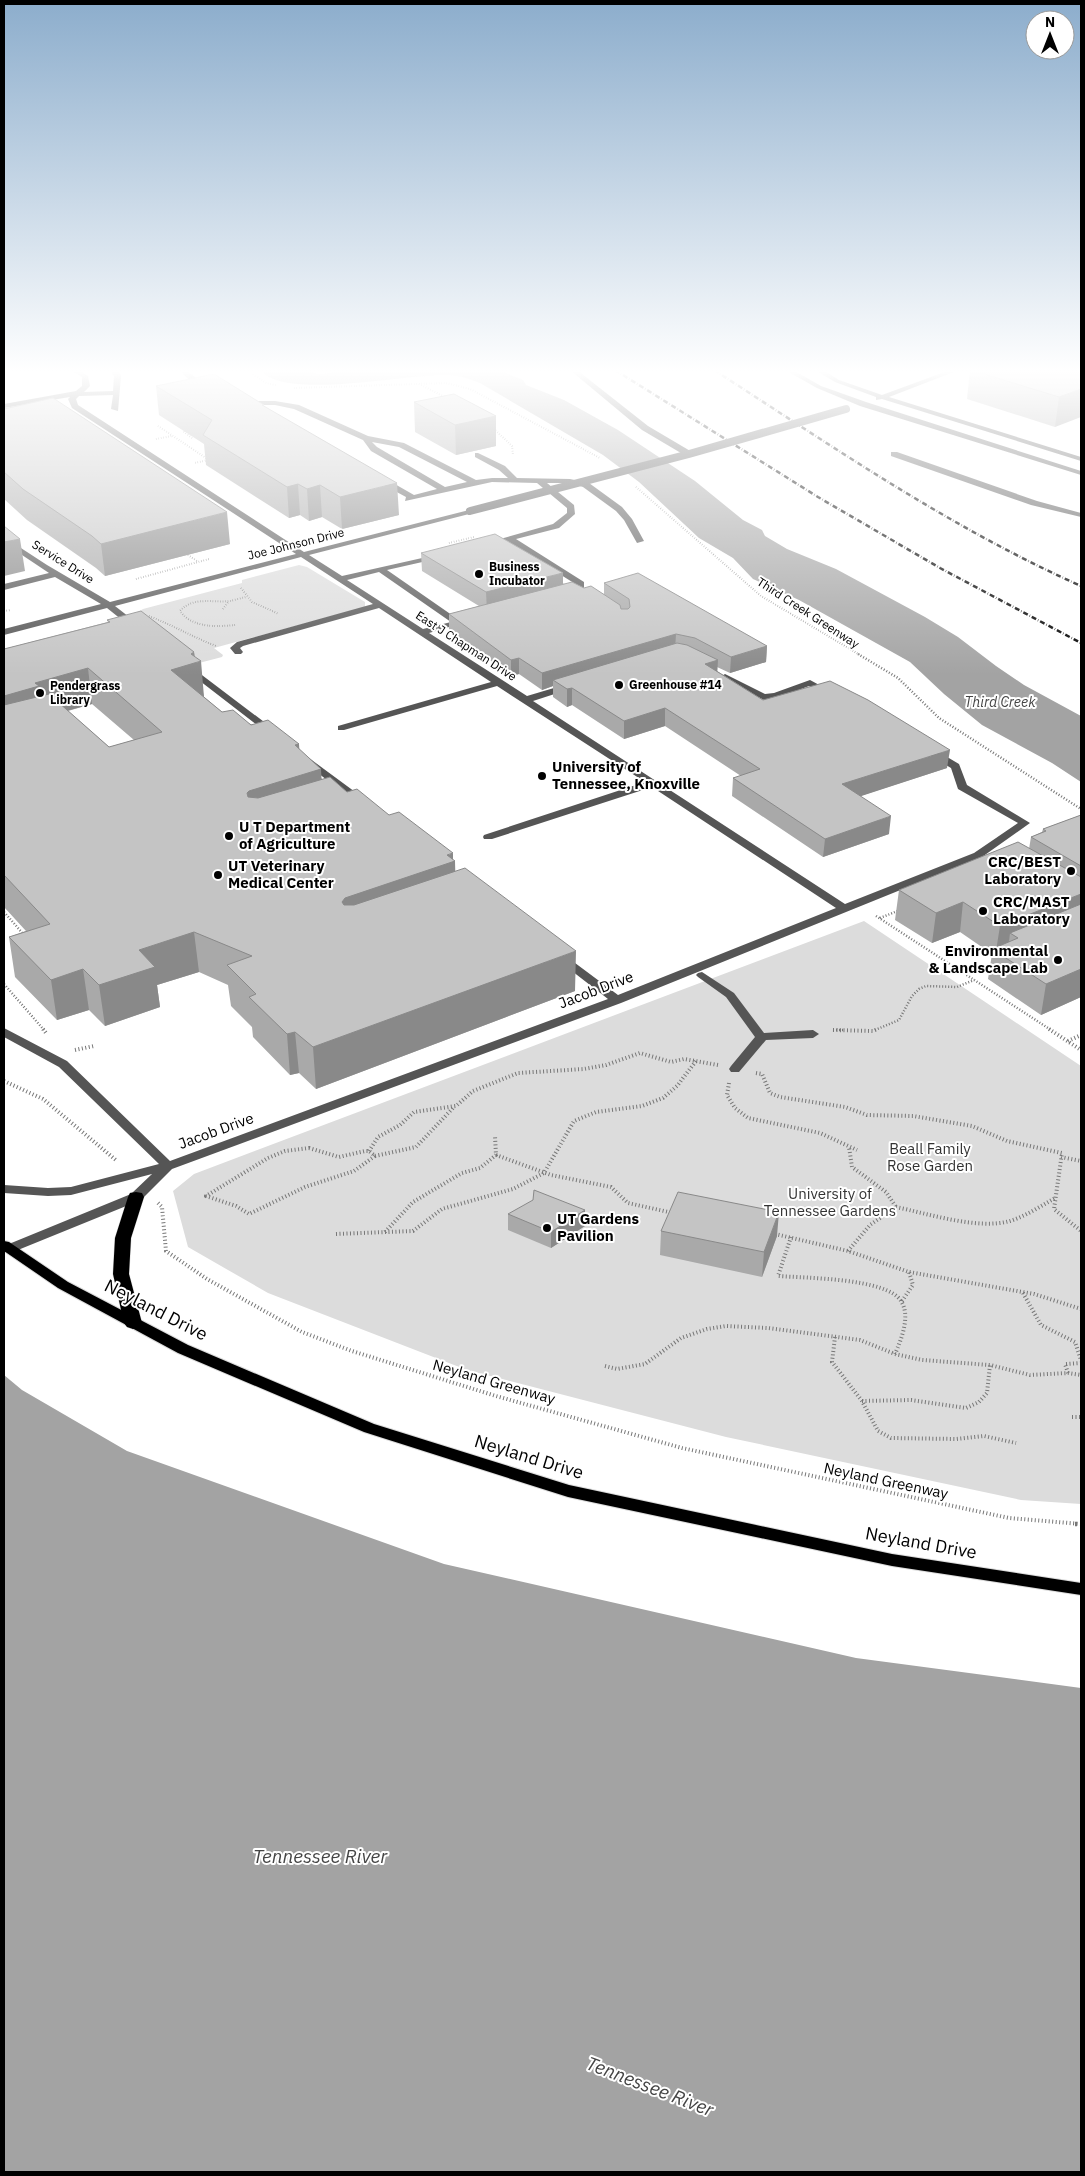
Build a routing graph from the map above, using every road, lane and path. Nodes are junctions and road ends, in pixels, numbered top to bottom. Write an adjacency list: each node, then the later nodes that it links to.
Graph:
1 (175, 472): 18 (street, East J Chapman Drive)
2 (412, 472): 12 (street)
3 (453, 472): 10 (street)
4 (506, 472): 9 (street)
5 (622, 472): 18 (street, Joe Johnson Drive, bridge)
6 (944, 472): 13 (street)
7 (379, 479): 12 (street)
8 (539, 481): 9 (street); 15 (street); 16 (street)
9 (516, 482): 10 (street)
10 (475, 483): 12 (street)
11 (631, 483): 54 (path, Third Creek Greenway)
12 (444, 490)
13 (1081, 515)
14 (4, 539): 23 (street, Service Drive)
15 (510, 539): 17 (street); 28 (street)
16 (640, 541)
17 (482, 545)
18 (301, 554): 24 (street, East J Chapman Drive); 31 (street, Joe Johnson Drive)
19 (445, 554): 22 (street)
20 (188, 555): 21 (path)
21 (202, 565)
22 (380, 569): 24 (street); 36 (street)
23 (56, 574): 26 (street); 31 (street, Service Drive)
24 (340, 579): 30 (street, East J Chapman Drive)
25 (238, 585): 27 (path)
26 (4, 587)
27 (246, 597): 29 (path); 34 (path)
28 (558, 598)
29 (230, 601): 32 (path); 37 (path)
30 (381, 605): 40 (street, East J Chapman Drive); 41 (street)
31 (109, 606): 38 (street, Service Drive); 39 (street, Joe Johnson Drive)
32 (223, 609)
33 (144, 613): 41 (path)
34 (273, 618)
35 (476, 619): 36 (street)
36 (458, 623): 40 (street)
37 (238, 625)
38 (140, 630)
39 (4, 632)
40 (422, 632): 44 (street, East J Chapman Drive)
41 (237, 650)
42 (180, 660): 49 (street)
43 (715, 672): 46 (street)
44 (500, 682): 47 (street, East J Chapman Drive); 48 (street)
45 (573, 685): 47 (street)
46 (836, 696)
47 (526, 700): 52 (street, East J Chapman Drive)
48 (341, 728)
49 (281, 740)
50 (921, 745): 56 (street, Jacob Drive)
51 (297, 752): 53 (street)
52 (653, 783): 55 (street); 59 (street, East J Chapman Drive)
53 (359, 803)
54 (1081, 809)
55 (488, 837)
56 (982, 852): 57 (street); 58 (street, Jacob Drive)
57 (1000, 857)
58 (856, 903): 59 (street, Jacob Drive); 62 (path)
59 (842, 908): 68 (street, Jacob Drive)
60 (907, 908): 62 (path)
61 (4, 912): 63 (path)
62 (880, 918): 66 (path)
63 (27, 938)
64 (554, 951): 68 (street)
65 (702, 975): 72 (street)
66 (974, 980): 70 (path); 74 (path)
67 (4, 984): 73 (path)
68 (617, 1000): 92 (street, Jacob Drive)
69 (4, 1032): 92 (street)
70 (812, 1034): 72 (street)
71 (1081, 1035): 74 (path)
72 (761, 1037): 80 (street)
73 (53, 1040)
74 (1067, 1041): 76 (path)
75 (94, 1046): 77 (path)
76 (1081, 1050)
77 (70, 1052)
78 (696, 1061): 93 (path)
79 (671, 1062): 83 (path)
80 (735, 1068): 85 (path)
81 (4, 1081): 94 (path)
82 (764, 1082): 90 (path)
83 (454, 1106): 87 (path); 89 (path)
84 (495, 1136): 88 (path)
85 (849, 1147): 86 (path); 98 (path)
86 (857, 1150)
87 (369, 1151): 89 (path); 89 (path)
88 (496, 1155): 93 (path); 101 (path)
89 (375, 1156)
90 (1061, 1157): 91 (path); 97 (path)
91 (1081, 1161)
92 (168, 1166): 94 (street, Jacob Drive); 96 (street, Jacob Drive)
93 (544, 1173): 99 (path); 101 (path)
94 (132, 1176): 95 (street, Jacob Drive)
95 (4, 1189)
96 (140, 1193): 105 (street, Jacob Drive); 111 (highway); 123 (path, Neyland Greenway)
97 (1055, 1197): 98 (path); 100 (path)
98 (896, 1207): 106 (path)
99 (676, 1213)
100 (1081, 1231)
101 (385, 1233): 103 (path)
102 (772, 1233): 104 (path)
103 (336, 1234)
104 (791, 1237): 106 (path); 109 (path)
105 (6, 1247): 111 (main road, Neyland Drive)
106 (848, 1251): 107 (path)
107 (909, 1272): 108 (path); 109 (path)
108 (1023, 1292): 110 (path); 114 (path)
109 (902, 1301): 113 (path)
110 (1081, 1309)
111 (133, 1323): 124 (main road, Neyland Drive)
112 (835, 1337): 113 (path); 116 (path); 119 (path)
113 (895, 1354): 115 (path)
114 (1081, 1362): 117 (path)
115 (990, 1365): 117 (path); 119 (path)
116 (605, 1366)
117 (1068, 1373): 118 (path)
118 (1081, 1375)
119 (862, 1401): 122 (path)
120 (1072, 1417): 121 (path)
121 (1081, 1418)
122 (1016, 1443)
123 (1081, 1524)
124 (1081, 1589)

